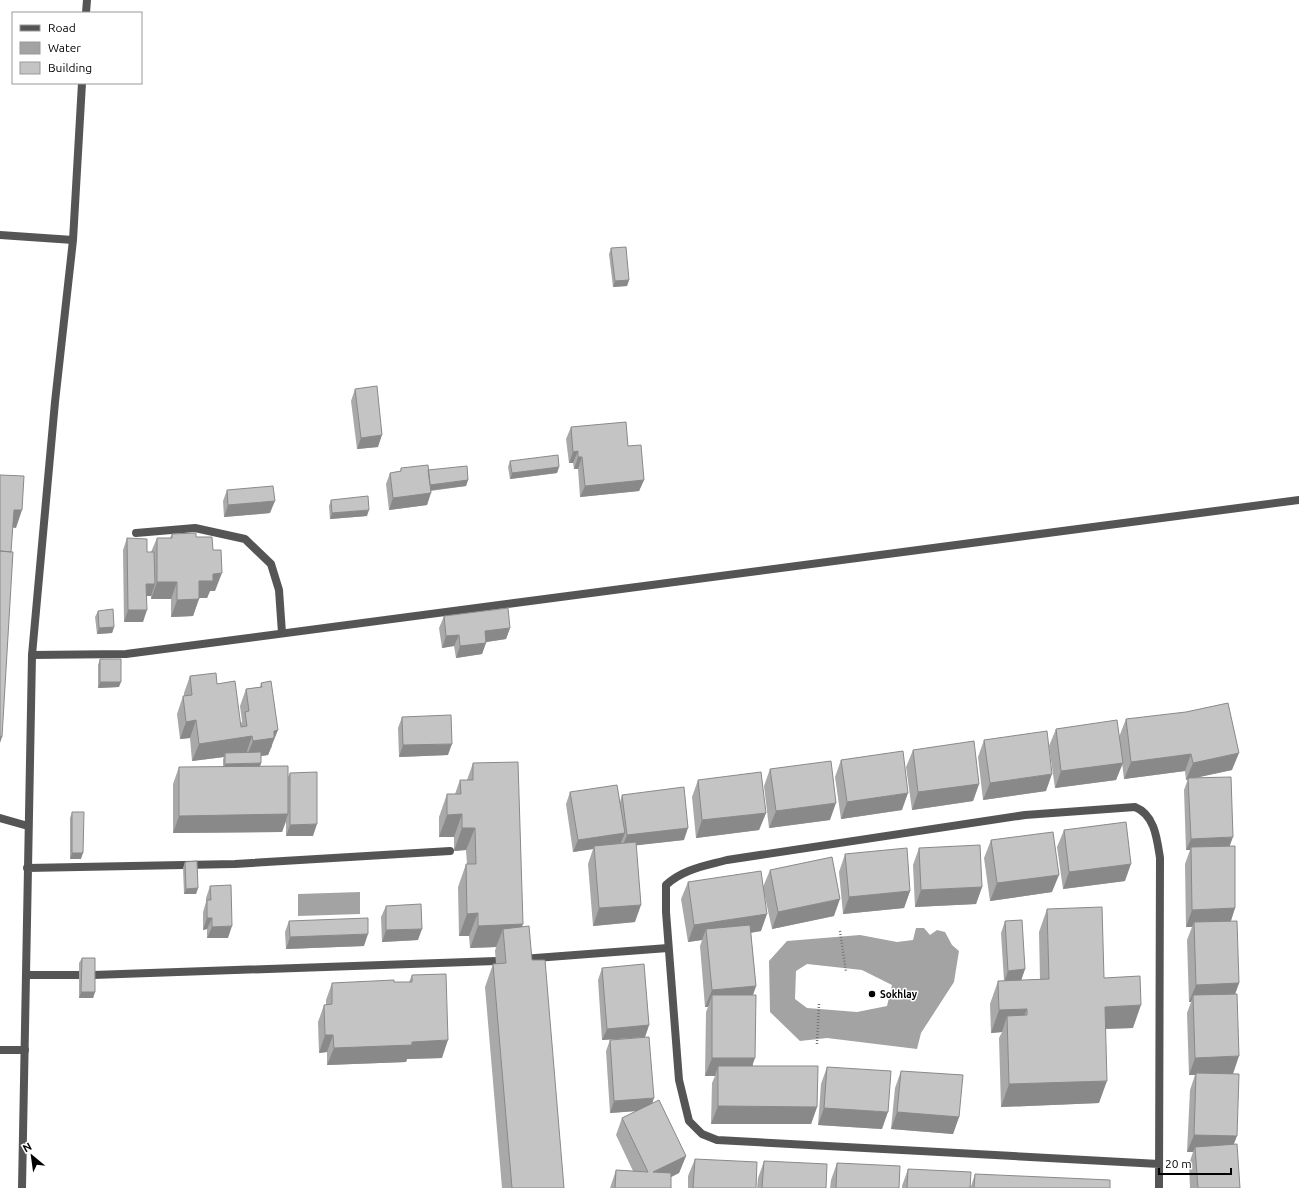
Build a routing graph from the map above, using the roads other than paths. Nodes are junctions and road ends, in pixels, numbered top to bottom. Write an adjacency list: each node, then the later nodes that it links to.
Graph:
1 (87, 0): 2 (street)
2 (86, 12)
3 (82, 84): 5 (street)
4 (0, 236): 5 (street)
5 (73, 240): 9 (street)
6 (1299, 500): 8 (street)
7 (136, 533): 8 (street)
8 (282, 633): 9 (street)
9 (32, 655): 11 (street)
10 (0, 818): 11 (street)
11 (28, 826): 13 (street)
12 (450, 851): 13 (street)
13 (27, 868): 18 (street)
14 (668, 948): 15 (street); 22 (street); 22 (street)
15 (522, 959)
16 (496, 961): 17 (street)
17 (93, 974)
18 (26, 975): 19 (street); 21 (street)
19 (79, 975)
20 (0, 1050): 21 (street)
21 (24, 1050): 23 (street)
22 (1159, 1164): 24 (street)
23 (22, 1188)
24 (1159, 1188)

